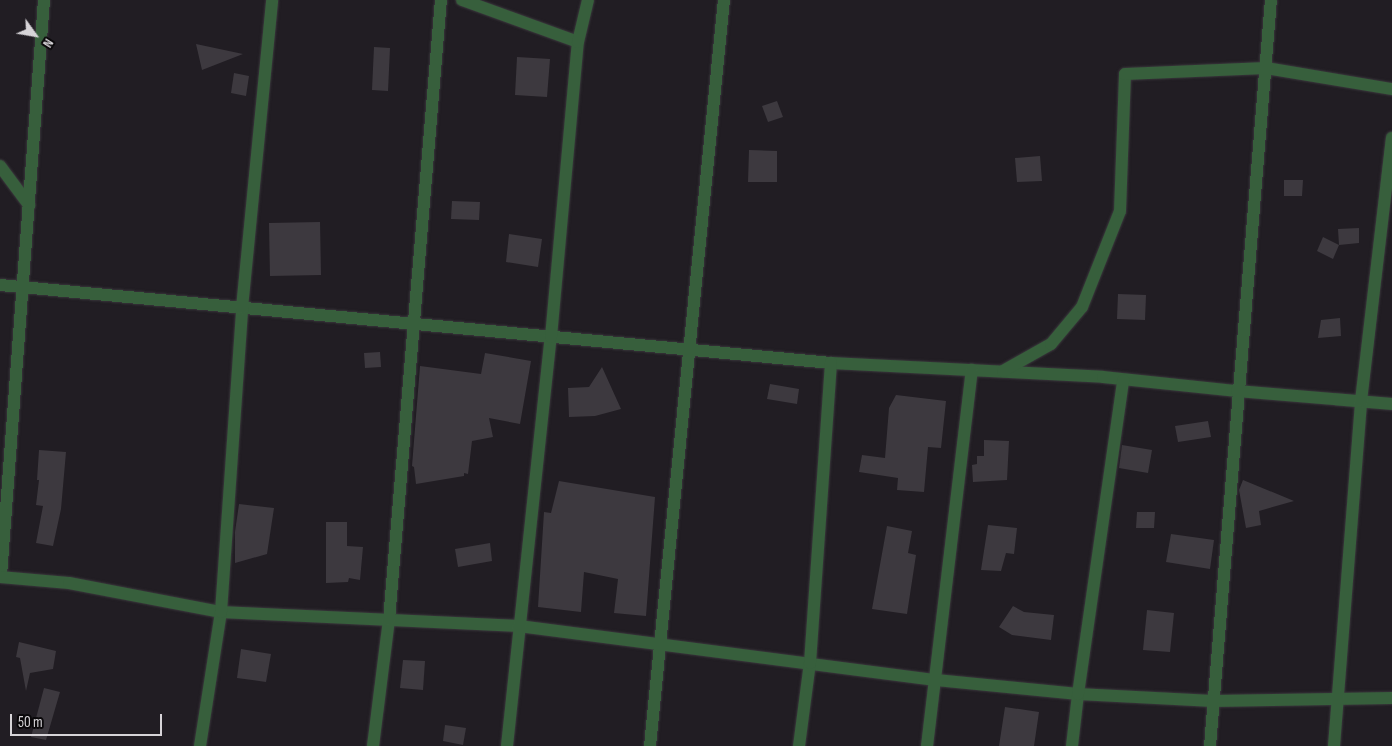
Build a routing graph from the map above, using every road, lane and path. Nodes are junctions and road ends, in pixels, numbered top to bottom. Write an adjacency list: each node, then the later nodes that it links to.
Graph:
1 (44, 0): 13 (street)
2 (272, 0): 16 (street)
3 (441, 0): 17 (street)
4 (462, 0): 8 (street)
5 (588, 0): 8 (street)
6 (724, 0): 19 (street)
7 (1271, 0): 9 (street)
8 (578, 42): 18 (street)
9 (1266, 68): 10 (street); 22 (street); 24 (street)
10 (1392, 90)
11 (1392, 138): 25 (street)
12 (0, 166): 13 (street)
13 (29, 205): 15 (street)
14 (0, 285): 15 (street)
15 (24, 287): 16 (street); 27 (street)
16 (242, 308): 17 (street); 28 (street)
17 (413, 323): 18 (street); 29 (street)
18 (551, 337): 19 (street); 30 (street)
19 (691, 350): 20 (street); 31 (street)
20 (831, 363): 21 (street); 32 (street)
21 (972, 370): 22 (street); 33 (street)
22 (1003, 371): 23 (street)
23 (1123, 380): 24 (street); 34 (street)
24 (1237, 391): 25 (street); 37 (street)
25 (1361, 401): 26 (street); 35 (street)
26 (1392, 404)
27 (0, 576): 28 (street)
28 (222, 612): 29 (street); 38 (street)
29 (389, 620): 30 (street); 39 (street)
30 (519, 626): 31 (street); 40 (street)
31 (661, 644): 32 (street); 41 (street)
32 (810, 663): 33 (street); 42 (street)
33 (936, 680): 34 (street); 43 (street)
34 (1078, 694): 37 (street); 44 (street)
35 (1338, 698): 36 (street); 37 (street); 46 (street)
36 (1392, 698)
37 (1213, 701): 45 (street)
38 (200, 746)
39 (373, 746)
40 (506, 746)
41 (650, 746)
42 (799, 746)
43 (928, 746)
44 (1072, 746)
45 (1210, 746)
46 (1334, 746)

